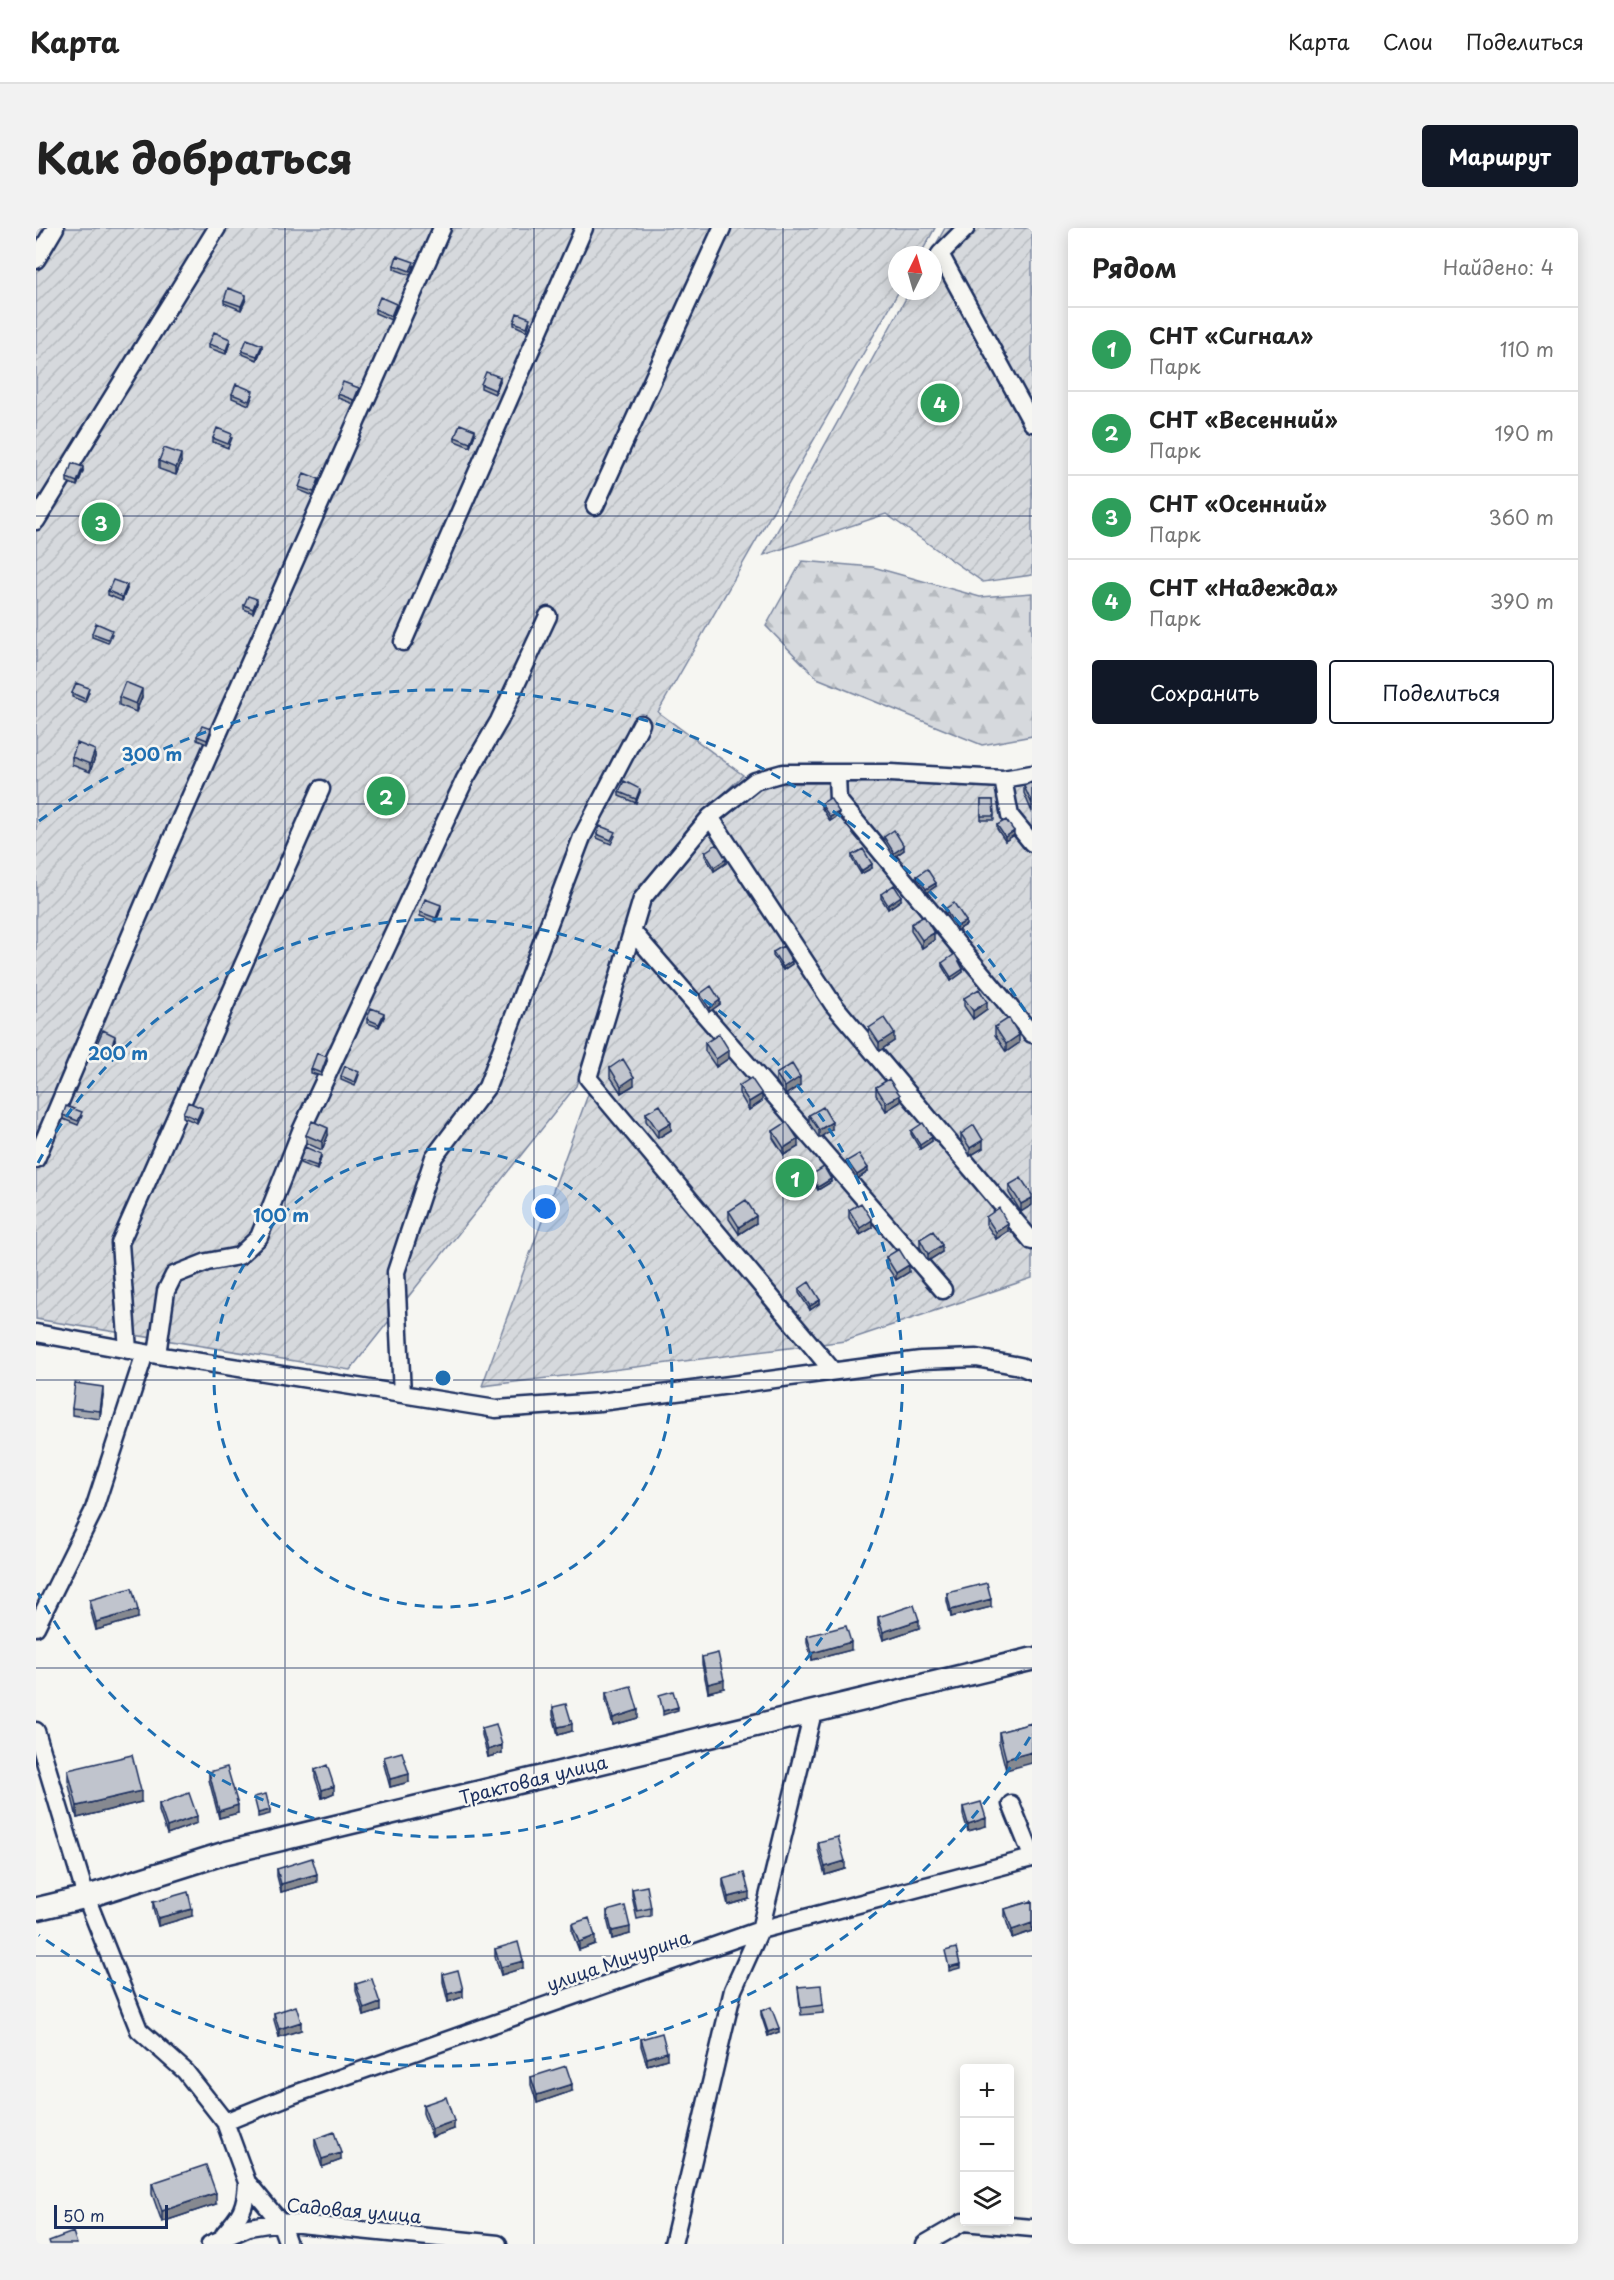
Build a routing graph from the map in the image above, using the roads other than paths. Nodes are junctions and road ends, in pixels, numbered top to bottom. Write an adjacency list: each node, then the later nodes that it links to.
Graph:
1 (55, 228): 7 (street)
2 (217, 228): 10 (street)
3 (442, 228): 22 (street)
4 (584, 228): 12 (street)
5 (722, 228): 9 (street)
6 (966, 228): 8 (street)
7 (36, 260)
8 (1032, 423)
9 (595, 506)
10 (36, 522)
11 (548, 616): 27 (street)
12 (403, 642)
13 (641, 724): 30 (street)
14 (1032, 774): 16 (street)
15 (837, 775): 16 (street); 18 (street); 21 (street)
16 (1003, 779): 19 (street)
17 (321, 789): 26 (street)
18 (710, 818): 20 (street); 23 (street)
19 (1032, 843)
20 (632, 931): 24 (street); 28 (street)
21 (1032, 1034)
22 (36, 1159)
23 (1032, 1241)
24 (943, 1290)
25 (36, 1333): 26 (street)
26 (128, 1350): 27 (street)
27 (151, 1354): 30 (street); 31 (street)
28 (832, 1370): 29 (street); 30 (street)
29 (1032, 1371)
30 (402, 1394)
31 (36, 1627)
32 (1032, 1659): 33 (main road, Трактовая улица)
33 (813, 1712): 37 (main road, Трактовая улица); 39 (street)
34 (36, 1731): 37 (street)
35 (1011, 1804): 36 (street)
36 (1032, 1857): 39 (street, улица Мичурина)
37 (86, 1897): 38 (main road, Трактовая улица); 40 (street)
38 (36, 1909)
39 (760, 1930): 40 (street, улица Мичурина); 47 (street)
40 (225, 2122): 41 (street)
41 (247, 2182): 42 (street); 44 (street)
42 (280, 2222): 44 (street, Садовая улица); 45 (street); 46 (street, Садовая улица)
43 (1032, 2228): 48 (street)
44 (214, 2242)
45 (288, 2244)
46 (498, 2244)
47 (673, 2244)
48 (925, 2244)

